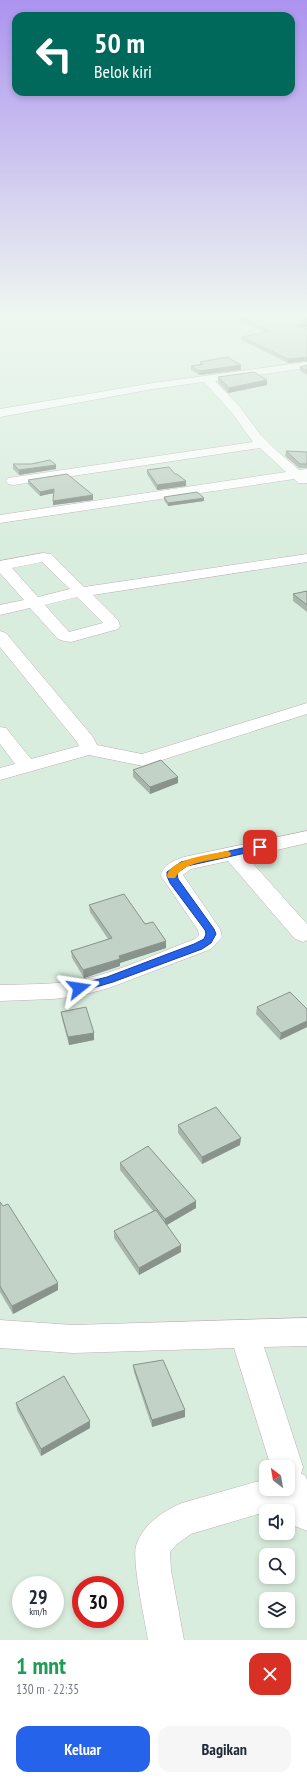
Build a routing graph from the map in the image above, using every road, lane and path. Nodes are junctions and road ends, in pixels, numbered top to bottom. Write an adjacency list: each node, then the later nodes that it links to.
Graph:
1 (133, 390): 3 (street)
2 (217, 390): 4 (street)
3 (0, 413)
4 (263, 444): 5 (street); 6 (street)
5 (302, 474): 7 (street); 8 (street)
6 (13, 481)
7 (307, 484)
8 (0, 519)
9 (307, 558): 11 (street)
10 (1, 566): 11 (street); 12 (street)
11 (80, 592): 12 (street); 12 (street)
12 (34, 602): 13 (street)
13 (0, 610)
14 (0, 636): 15 (street)
15 (7, 653): 18 (street)
16 (307, 708): 18 (street)
17 (0, 732): 19 (street)
18 (89, 749): 19 (street)
19 (26, 766): 20 (street)
20 (0, 774)
21 (305, 839): 22 (street)
22 (232, 853): 23 (street); 24 (street)
23 (303, 934)
24 (0, 993)
25 (307, 1332): 26 (street)
26 (244, 1333): 27 (street); 28 (street)
27 (0, 1334)
28 (284, 1460)
29 (260, 1496): 30 (street)
30 (166, 1640)

